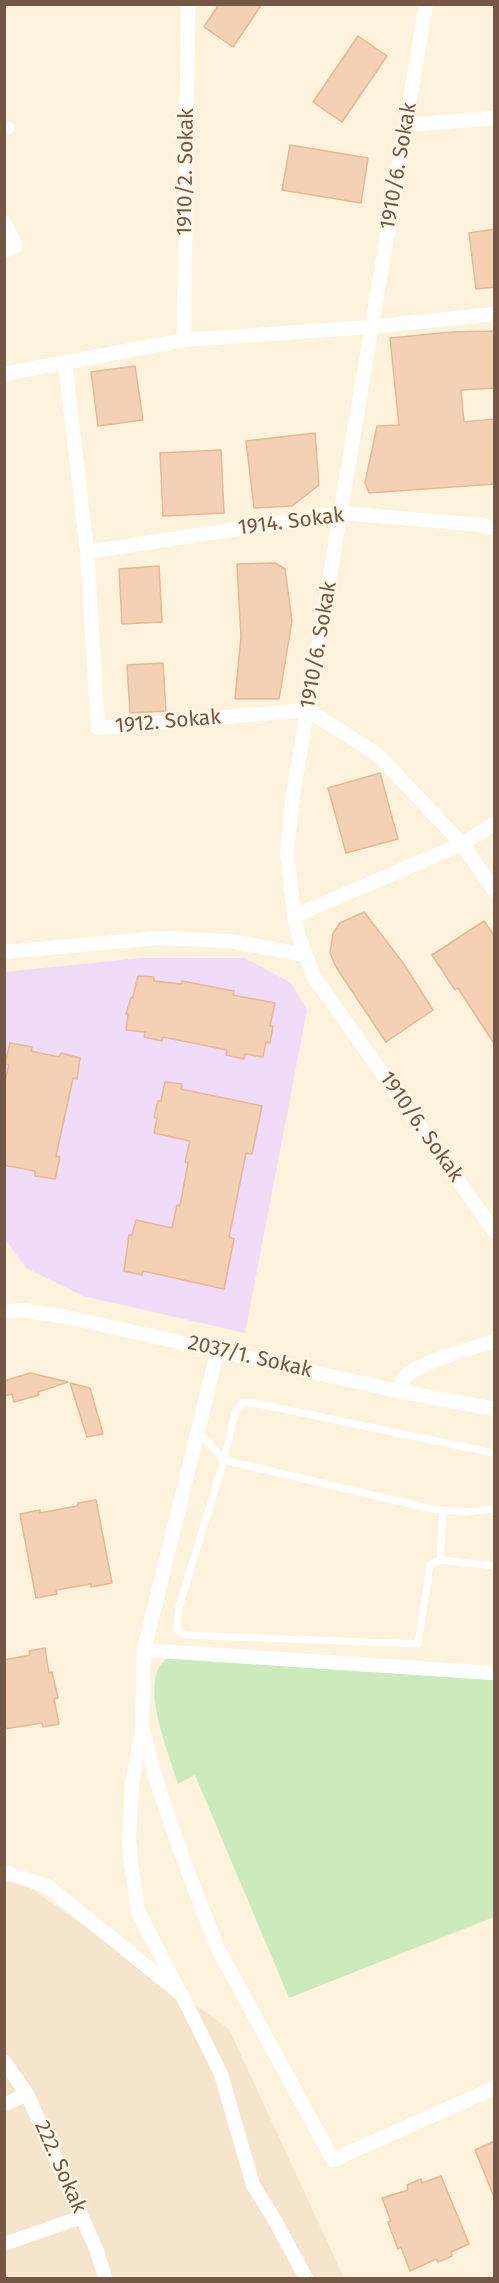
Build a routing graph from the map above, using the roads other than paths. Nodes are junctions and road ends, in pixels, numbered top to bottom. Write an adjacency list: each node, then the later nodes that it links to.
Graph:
1 (188, 4): 9 (street, 1910/2. Sokak)
2 (426, 4): 4 (street, 1910/6. Sokak)
3 (495, 118): 4 (street)
4 (407, 125): 8 (street, 1910/6. Sokak)
5 (4, 222): 6 (street)
6 (4, 251)
7 (495, 314): 8 (street)
8 (371, 327): 9 (street); 12 (street, 1910/6. Sokak)
9 (184, 340): 10 (street)
10 (65, 362): 11 (street); 14 (street, 1912. Sokak)
11 (4, 374)
12 (341, 513): 13 (street, 1914. Sokak); 14 (street, 1914. Sokak); 15 (street, 1910/6. Sokak)
13 (490, 524)
14 (87, 552): 15 (street, 1912. Sokak)
15 (308, 710): 17 (street); 19 (street, 1910/6. Sokak)
16 (495, 824): 17 (street)
17 (462, 844): 18 (street); 19 (street)
18 (495, 890)
19 (294, 916): 21 (street, 1910/6. Sokak)
20 (4, 952): 21 (street)
21 (305, 955): 22 (street, 1910/6. Sokak)
22 (495, 1231)
23 (4, 1312): 25 (street, 2037/1. Sokak)
24 (495, 1341): 26 (street)
25 (218, 1349): 26 (street, 2037/1. Sokak); 28 (street)
26 (398, 1391): 27 (street, 2037/1. Sokak)
27 (495, 1409)
28 (199, 1432): 30 (lane); 35 (street)
29 (495, 1453): 30 (lane)
30 (224, 1460): 32 (lane); 33 (lane)
31 (495, 1509): 32 (lane)
32 (443, 1510): 33 (lane)
33 (440, 1560): 34 (lane)
34 (495, 1566)
35 (144, 1650): 36 (street); 37 (street)
36 (495, 1673)
37 (142, 1726): 39 (street); 41 (street)
38 (4, 1872): 39 (street)
39 (182, 1995): 47 (street)
40 (4, 2061): 42 (street, 222. Sokak)
41 (495, 2088)
42 (27, 2094): 43 (street); 44 (street, 222. Sokak)
43 (4, 2105)
44 (82, 2217): 45 (street); 46 (street, 222. Sokak)
45 (4, 2244)
46 (105, 2278)
47 (306, 2278)

